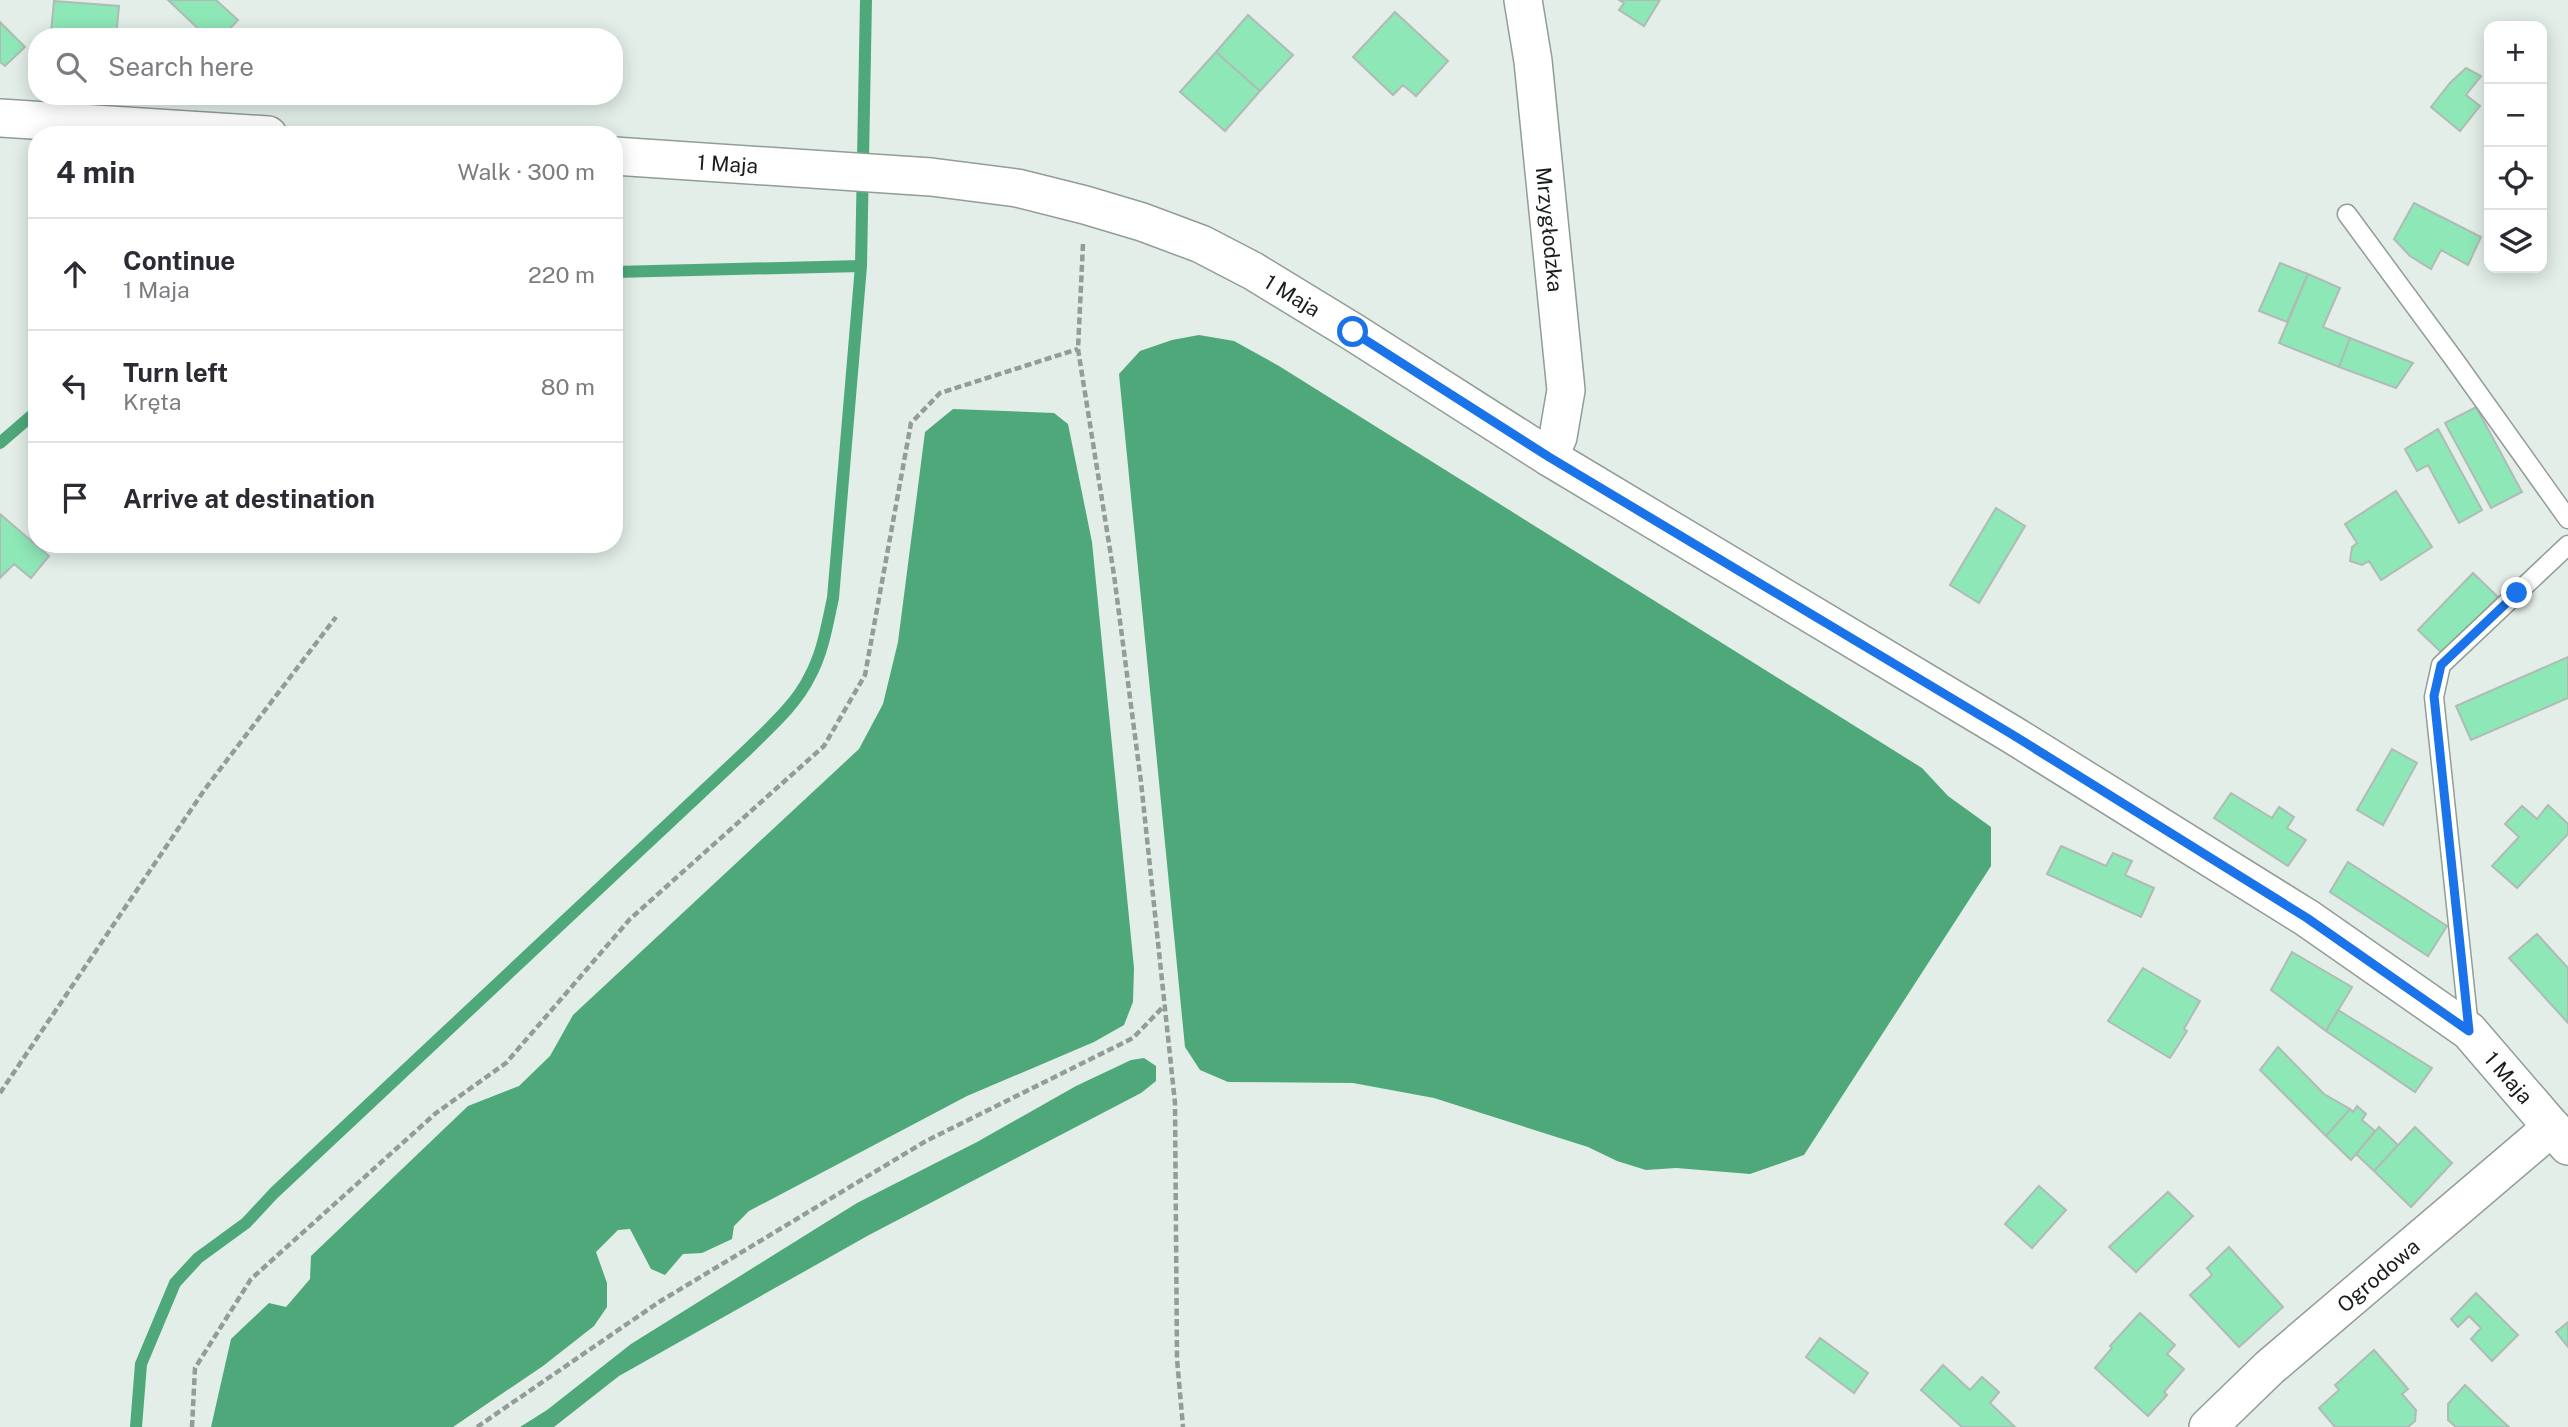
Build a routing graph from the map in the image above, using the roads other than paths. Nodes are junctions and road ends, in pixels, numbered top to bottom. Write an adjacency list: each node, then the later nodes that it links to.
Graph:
1 (1523, 0): 6 (street, Mrzygłodzka)
2 (0, 118): 3 (street)
3 (126, 126)
4 (623, 157): 6 (street, 1 Maja)
5 (2347, 214): 7 (lane)
6 (1549, 457): 9 (street, 1 Maja)
7 (2568, 519)
8 (2568, 545): 9 (lane)
9 (2469, 1031): 10 (street, 1 Maja)
10 (2560, 1136): 11 (street, Ogrodowa)
11 (2208, 1427)

